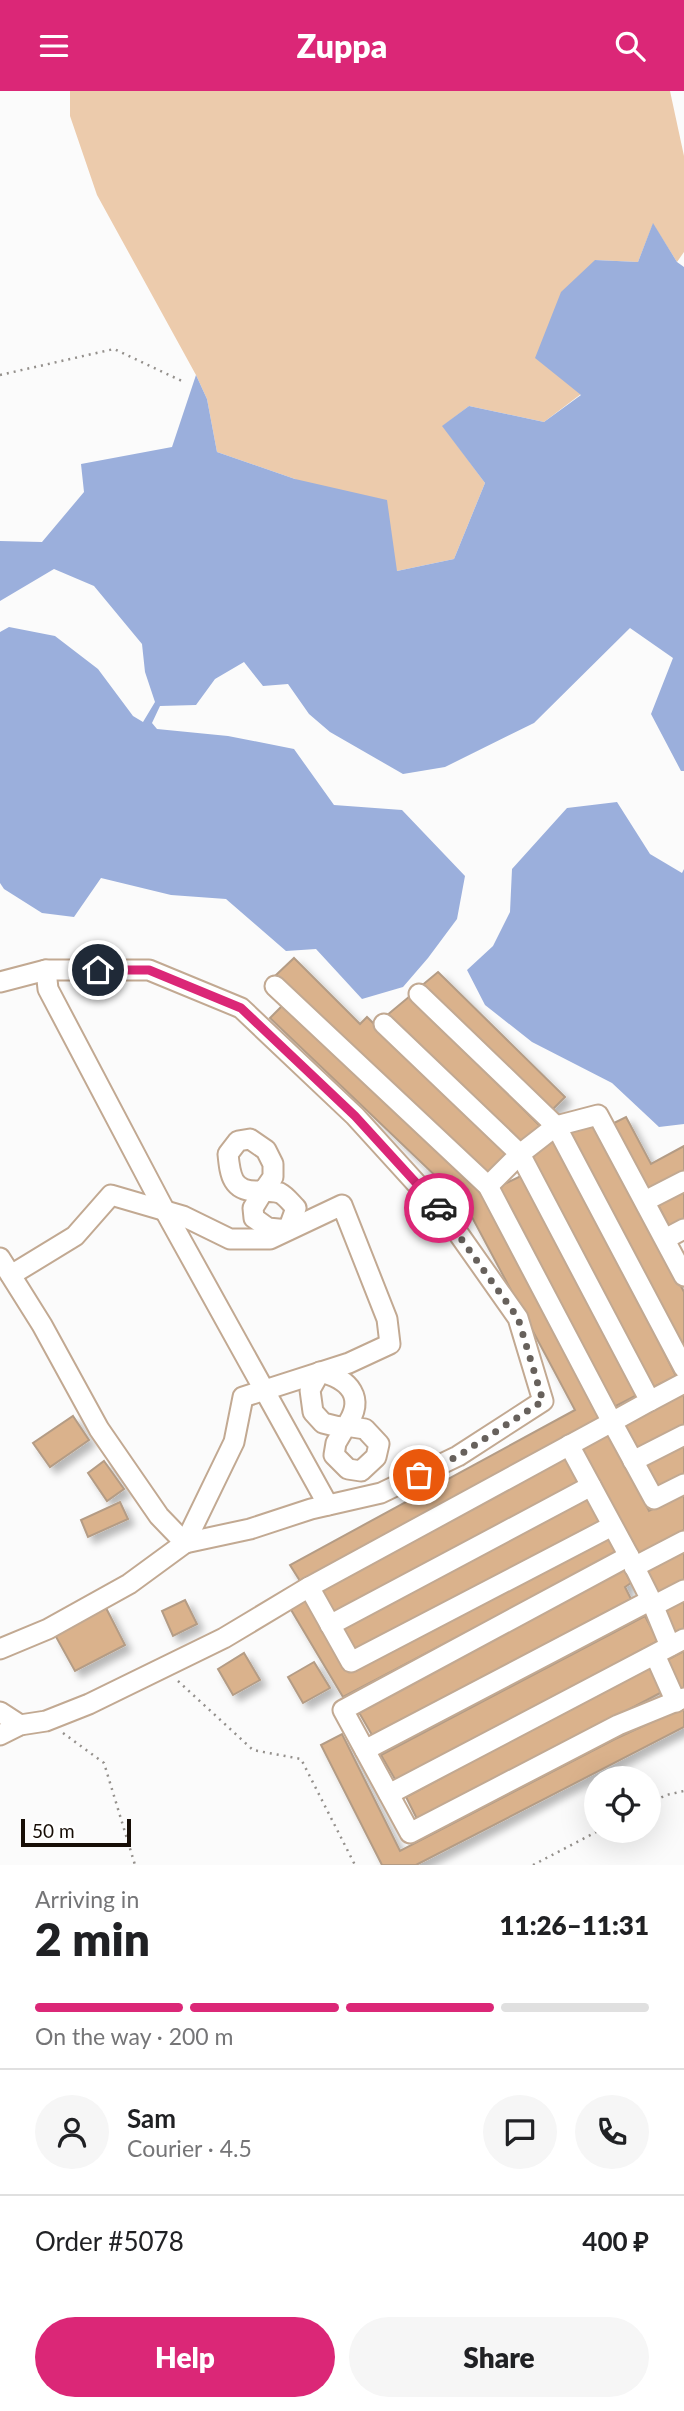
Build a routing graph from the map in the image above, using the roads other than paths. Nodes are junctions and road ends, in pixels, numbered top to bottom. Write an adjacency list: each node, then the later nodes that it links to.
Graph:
1 (46, 970): 2 (street); 11 (street); 29 (street)
2 (0, 982)
3 (275, 986): 9 (street)
4 (418, 994): 6 (street)
5 (384, 1024): 7 (street)
6 (556, 1126): 7 (street); 10 (street); 18 (street)
7 (520, 1154): 9 (street); 22 (street)
8 (684, 1181): 10 (street)
9 (488, 1186): 23 (street)
10 (645, 1201): 14 (street)
11 (165, 1210): 13 (street); 16 (street); 21 (street)
12 (684, 1229): 14 (street)
13 (288, 1230): 13 (street); 19 (street)
14 (665, 1239): 17 (street)
15 (0, 1258): 16 (street)
16 (11, 1275): 32 (street)
17 (684, 1276)
18 (684, 1368)
19 (320, 1372): 19 (street); 21 (street)
20 (684, 1383): 22 (street)
21 (265, 1389): 29 (street); 32 (street)
22 (650, 1401): 23 (street)
23 (612, 1422): 25 (street); 26 (street)
24 (684, 1435): 26 (street)
25 (569, 1445): 28 (street); 34 (street)
26 (633, 1461): 27 (street)
27 (684, 1484)
28 (591, 1486): 30 (street); 37 (street)
29 (328, 1505): 32 (street)
30 (612, 1526): 33 (street); 37 (street)
31 (684, 1541): 33 (street)
32 (185, 1543): 39 (street)
33 (631, 1562): 36 (street); 44 (street)
34 (309, 1587): 37 (street); 42 (street)
35 (684, 1590): 36 (street)
36 (652, 1603): 38 (street); 44 (street)
37 (330, 1625)
38 (670, 1647): 40 (street); 45 (street)
39 (0, 1649)
40 (680, 1700): 45 (street)
41 (0, 1712): 42 (street)
42 (20, 1725): 43 (street)
43 (0, 1735)
44 (365, 1750): 45 (street)
45 (388, 1794)

